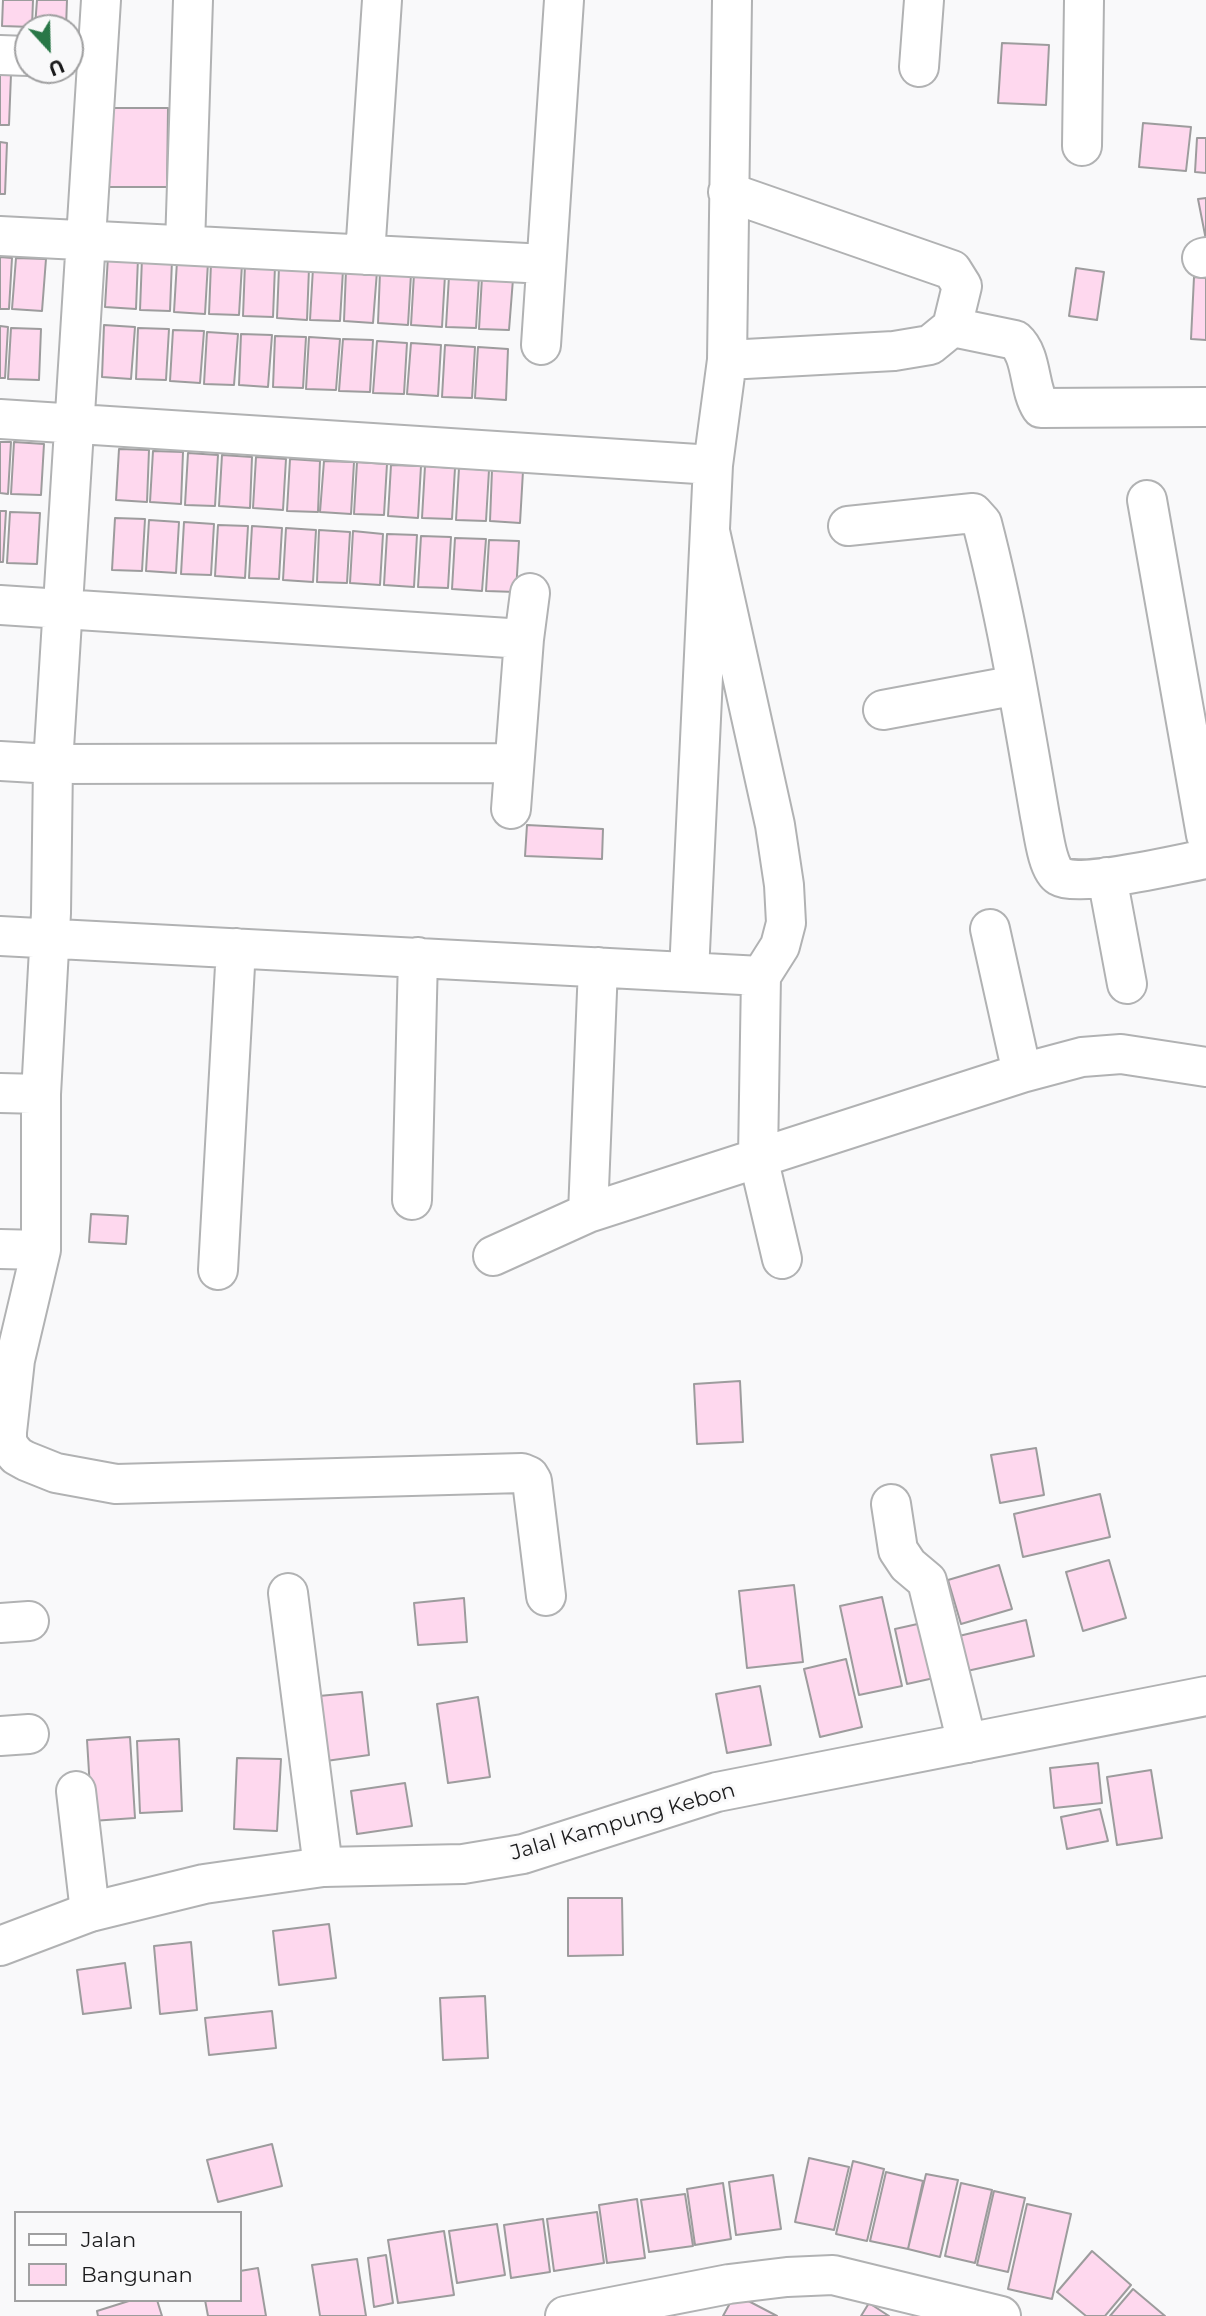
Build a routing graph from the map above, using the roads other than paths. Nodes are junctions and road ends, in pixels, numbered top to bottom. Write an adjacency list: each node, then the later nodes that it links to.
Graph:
1 (102, 0): 8 (street)
2 (193, 0): 14 (street)
3 (382, 0): 15 (street)
4 (564, 0): 16 (street)
5 (732, 0): 11 (street)
6 (924, 0): 9 (street)
7 (1084, 0): 10 (street)
8 (84, 59): 13 (street)
9 (919, 67)
10 (1082, 146)
11 (728, 192): 17 (street); 19 (street)
12 (0, 236): 13 (street)
13 (86, 240): 14 (street); 22 (street)
14 (185, 245): 15 (street)
15 (365, 255): 16 (street)
16 (546, 264): 18 (street)
17 (952, 327): 19 (street); 20 (street)
18 (541, 345)
19 (727, 360): 23 (street)
20 (1206, 407)
21 (0, 419): 22 (street)
22 (75, 422): 23 (street); 29 (street)
23 (713, 465): 26 (street)
24 (1147, 500): 37 (street)
25 (848, 526): 31 (street)
26 (710, 531): 46 (street); 47 (street)
27 (530, 593): 30 (street)
28 (0, 605): 29 (street)
29 (63, 608): 30 (street); 35 (street)
30 (524, 639): 34 (street)
31 (1017, 685): 32 (street); 39 (street)
32 (883, 710)
33 (0, 761): 35 (street)
34 (514, 763): 35 (street); 36 (street)
35 (53, 764): 42 (street)
36 (511, 809)
37 (1206, 835)
38 (1206, 859): 39 (street)
39 (1107, 877): 48 (street)
40 (990, 929): 50 (street)
41 (0, 936): 42 (street)
42 (50, 940): 43 (street); 52 (street)
43 (236, 948): 44 (street); 60 (street)
44 (418, 957): 45 (street); 54 (street)
45 (598, 967): 46 (street); 55 (street)
46 (689, 972): 47 (street)
47 (761, 976): 53 (street)
48 (1127, 984)
49 (1206, 1067): 50 (street)
50 (1021, 1073): 53 (street)
51 (0, 1093): 52 (street)
52 (41, 1094): 57 (street)
53 (758, 1157): 55 (street); 59 (street)
54 (412, 1200)
55 (587, 1213): 58 (street)
56 (0, 1249): 57 (street)
57 (41, 1251): 63 (street)
58 (493, 1256)
59 (782, 1259)
60 (218, 1270)
61 (891, 1504): 65 (street)
62 (288, 1593): 67 (street)
63 (546, 1596)
64 (1206, 1696): 65 (street, Jalal Kampung Kebon)
65 (967, 1743): 67 (street, Jalal Kampung Kebon)
66 (76, 1791): 68 (street)
67 (323, 1867): 68 (street, Jalal Kampung Kebon)
68 (90, 1912): 69 (street, Jalal Kampung Kebon)
69 (0, 1946)
70 (720, 2300): 71 (street); 72 (street)
71 (977, 2313)
72 (565, 2316)

